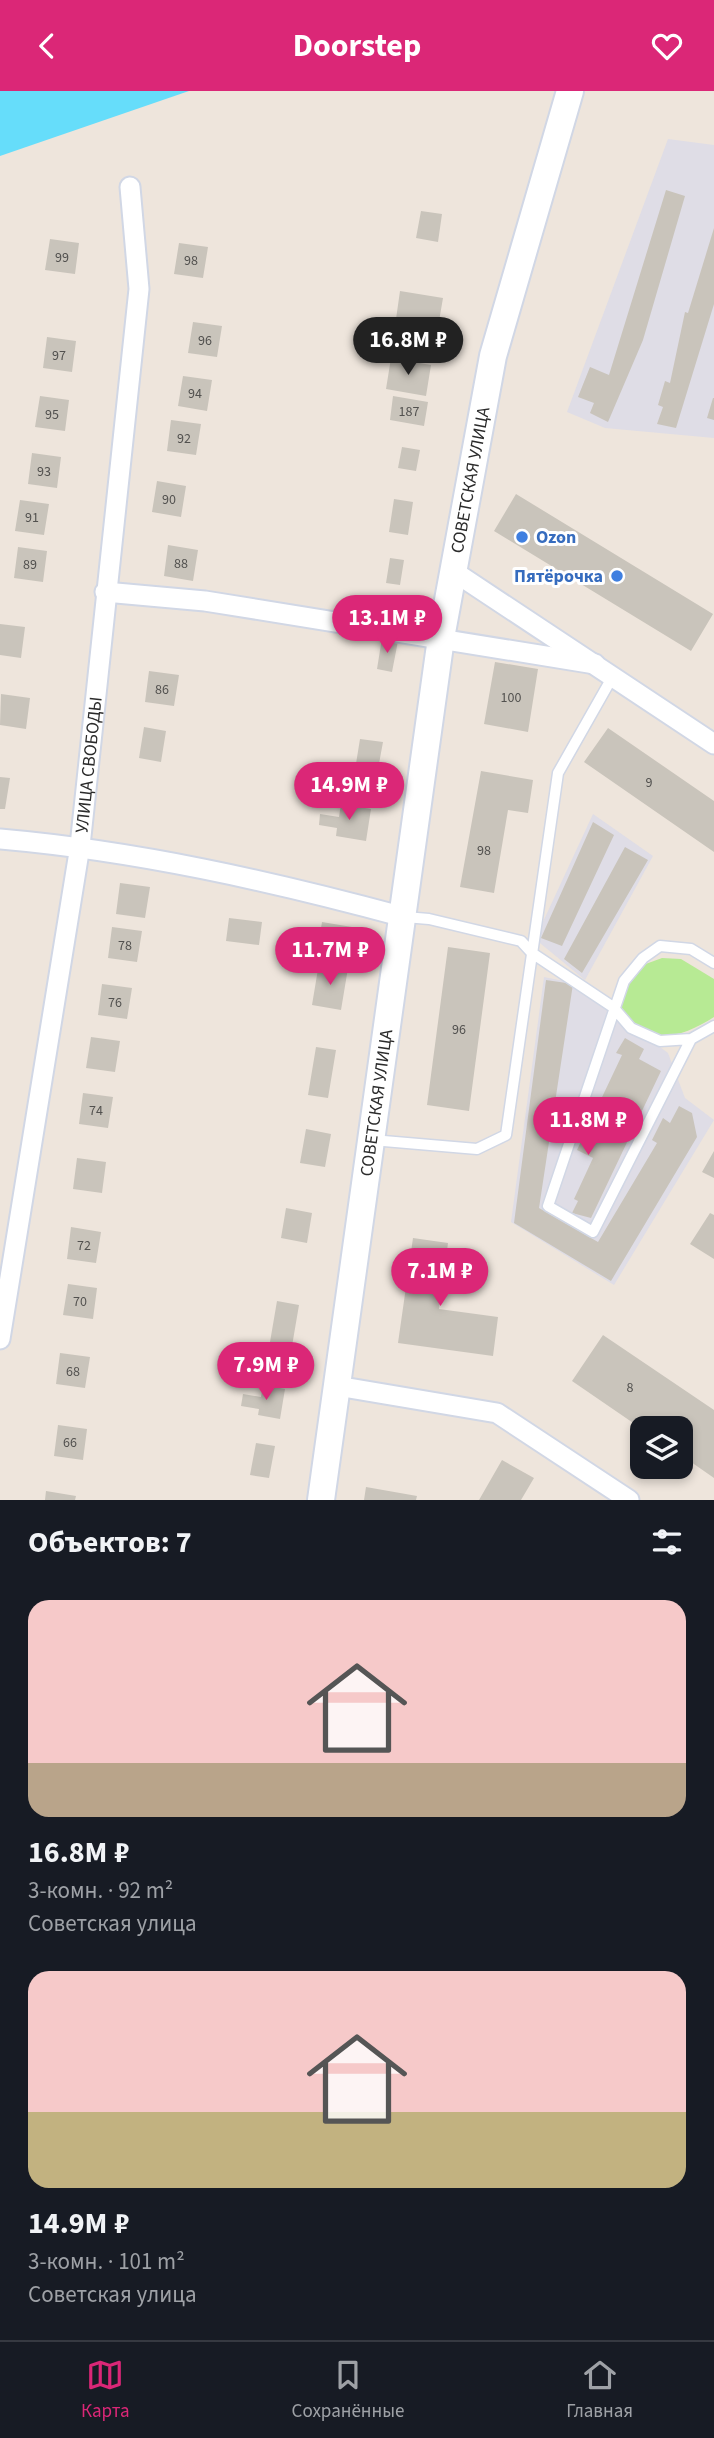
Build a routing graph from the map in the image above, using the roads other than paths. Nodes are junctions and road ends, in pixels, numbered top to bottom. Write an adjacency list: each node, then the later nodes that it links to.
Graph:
1 (570, 91): 3 (main road, СОВЕТСКАЯ УЛИЦА)
2 (130, 187): 4 (street, УЛИЦА СВОБОДЫ)
3 (453, 571): 5 (main road, СОВЕТСКАЯ УЛИЦА); 6 (street)
4 (105, 592): 5 (street); 10 (street, УЛИЦА СВОБОДЫ)
5 (441, 638): 6 (street); 11 (main road, СОВЕТСКАЯ УЛИЦА)
6 (595, 664): 7 (street)
7 (613, 677): 8 (street); 12 (lane)
8 (714, 744)
9 (0, 839): 10 (street)
10 (80, 846): 11 (street); 18 (street, УЛИЦА СВОБОДЫ)
11 (404, 917): 12 (lane); 17 (main road, СОВЕТСКАЯ УЛИЦА)
12 (532, 953): 14 (lane); 17 (lane)
13 (714, 963): 14 (lane)
14 (613, 1007): 16 (lane); 16 (lane)
15 (714, 1027): 16 (lane)
16 (691, 1039)
17 (372, 1140): 19 (main road, СОВЕТСКАЯ УЛИЦА)
18 (0, 1339)
19 (337, 1386): 20 (main road, СОВЕТСКАЯ УЛИЦА); 21 (street)
20 (321, 1500)
21 (629, 1500)

